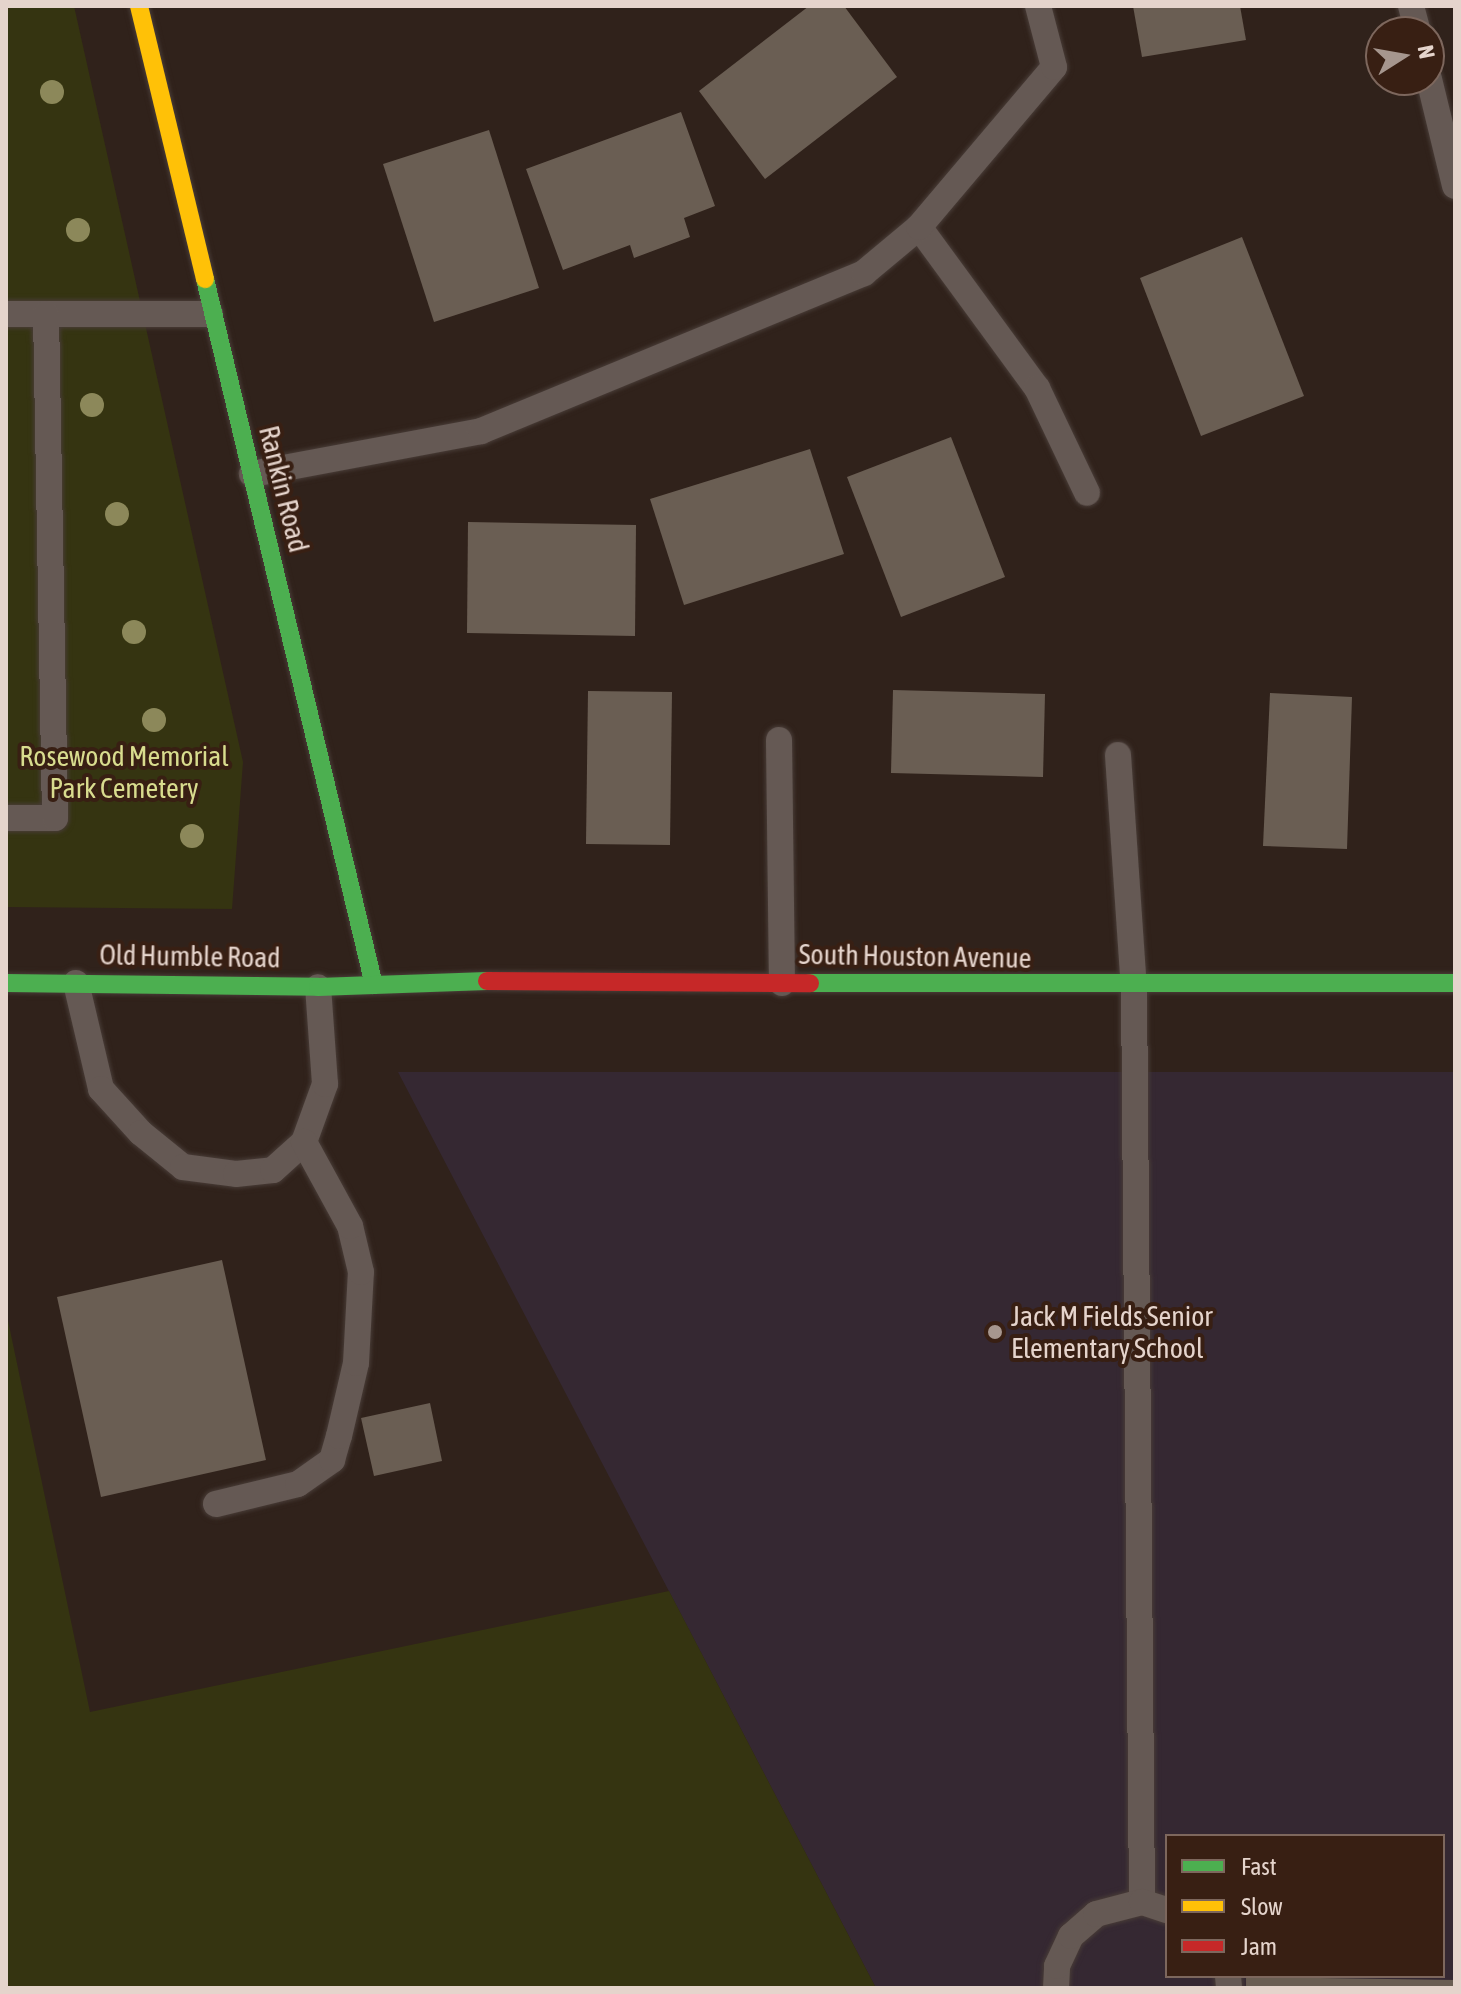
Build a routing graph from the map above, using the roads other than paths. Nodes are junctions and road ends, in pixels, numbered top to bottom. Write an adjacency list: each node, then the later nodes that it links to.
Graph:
1 (139, 6): 8 (main road, Rankin Road)
2 (1038, 6): 5 (lane)
3 (1433, 96): 4 (lane)
4 (1455, 186)
5 (919, 227): 9 (lane); 10 (lane)
6 (6, 314): 7 (lane)
7 (46, 314): 8 (lane); 13 (lane)
8 (210, 314): 9 (main road, Rankin Road)
9 (252, 474): 18 (main road, Rankin Road)
10 (1087, 493)
11 (779, 740): 16 (lane)
12 (1118, 755): 20 (lane)
13 (6, 818)
14 (6, 983): 15 (main road, Old Humble Road)
15 (76, 983): 19 (main road, Old Humble Road); 21 (lane)
16 (782, 983): 18 (main road, South Houston Avenue); 20 (main road, South Houston Avenue)
17 (1455, 983): 20 (main road, South Houston Avenue)
18 (374, 985): 19 (main road, Old Humble Road)
19 (318, 987): 21 (lane)
20 (1134, 987): 23 (lane)
21 (304, 1142): 22 (lane)
22 (216, 1504)
23 (1142, 1902): 24 (lane); 25 (lane)
24 (1165, 1909)
25 (1056, 1988)

